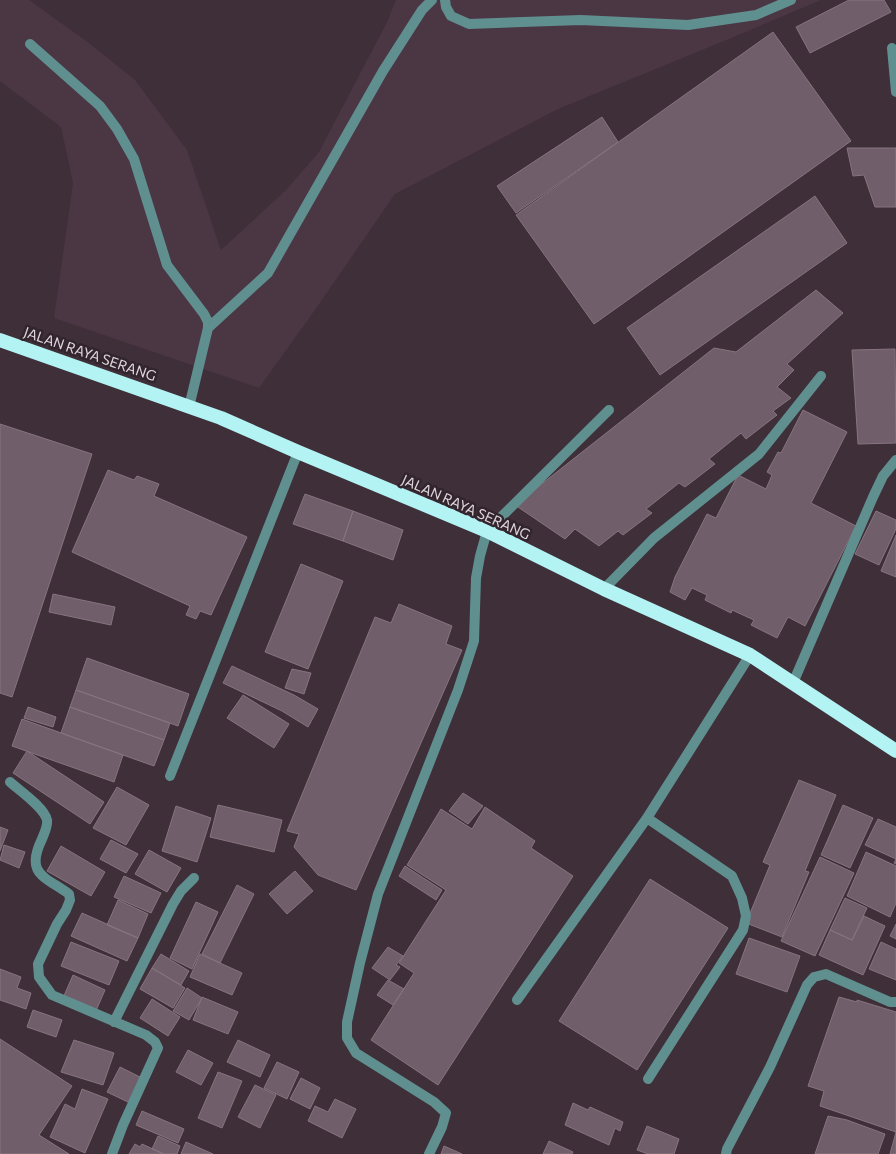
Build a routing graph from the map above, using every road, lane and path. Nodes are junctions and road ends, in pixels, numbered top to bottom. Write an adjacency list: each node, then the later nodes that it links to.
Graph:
1 (432, 0): 7 (street)
2 (445, 0): 3 (street)
3 (792, 0)
4 (30, 44): 7 (street)
5 (892, 48): 6 (street)
6 (896, 92)
7 (208, 328): 10 (street)
8 (0, 340): 10 (highway, JALAN RAYA SERANG)
9 (821, 376): 15 (street)
10 (189, 406): 12 (highway, JALAN RAYA SERANG)
11 (609, 410): 14 (street)
12 (298, 452): 14 (highway, JALAN RAYA SERANG); 19 (street)
13 (896, 460): 17 (street)
14 (487, 531): 15 (highway, JALAN RAYA SERANG); 28 (street)
15 (604, 589): 16 (highway, JALAN RAYA SERANG)
16 (750, 655): 17 (highway, JALAN RAYA SERANG); 21 (street)
17 (793, 684): 18 (highway, JALAN RAYA SERANG)
18 (896, 751)
19 (170, 776)
20 (10, 782): 25 (street)
21 (647, 818): 23 (street); 26 (street)
22 (194, 878): 25 (street)
23 (517, 1000)
24 (896, 1002): 29 (street)
25 (114, 1022): 27 (street)
26 (648, 1079)
27 (112, 1154)
28 (429, 1154)
29 (726, 1154)

